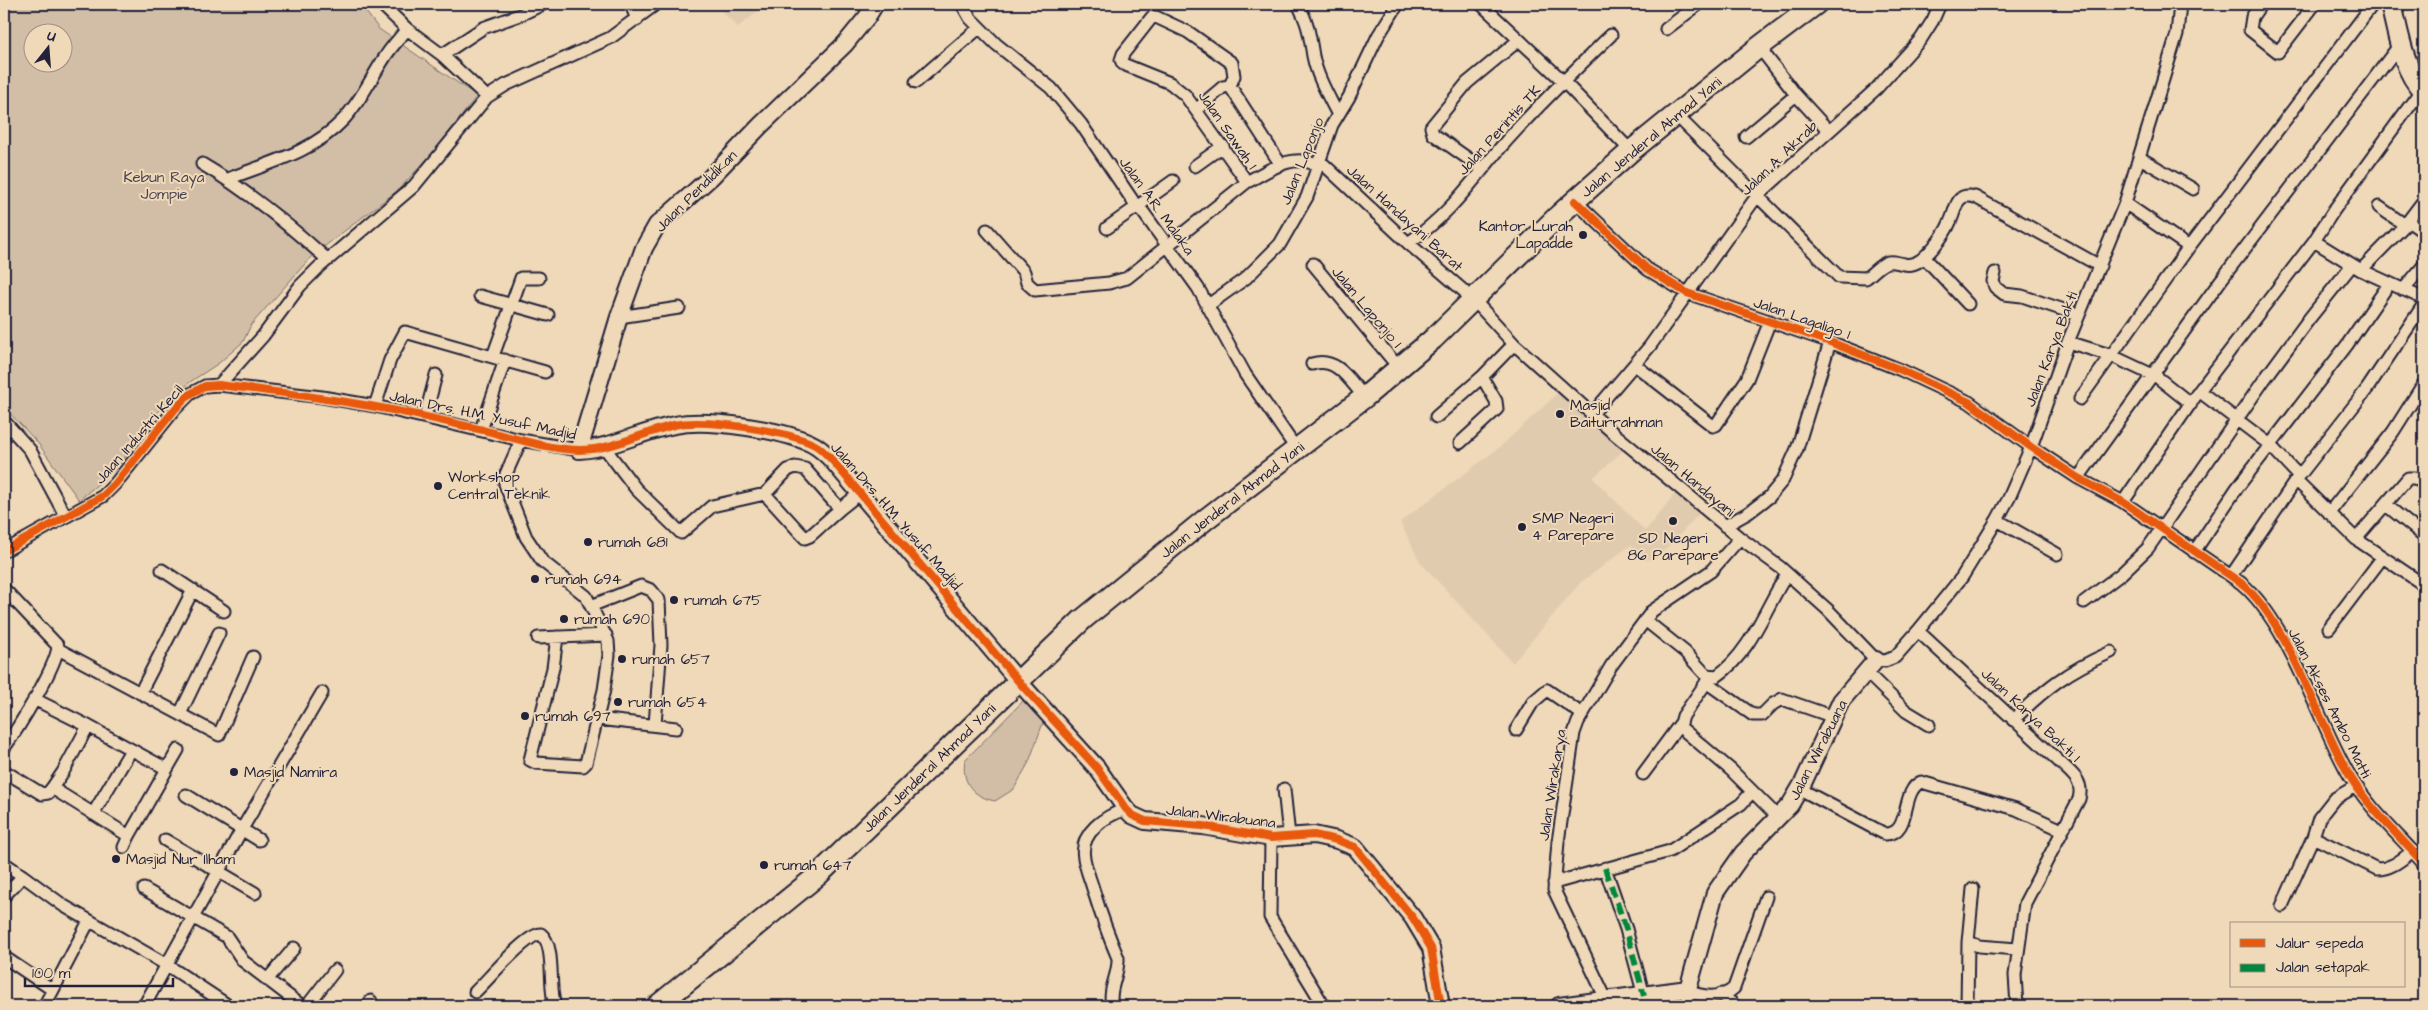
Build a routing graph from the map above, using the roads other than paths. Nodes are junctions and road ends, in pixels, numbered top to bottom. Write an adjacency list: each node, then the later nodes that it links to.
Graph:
1 (381, 4): 21 (street)
2 (543, 4): 26 (street)
3 (631, 4): 18 (street)
4 (656, 4): 18 (street)
5 (875, 4): 85 (street, Jalan Pendidikan)
6 (962, 4): 19 (street, Jalan A.R. Malaka)
7 (1298, 4): 35 (street)
8 (1398, 4): 35 (street, Jalan Laponjo)
9 (1481, 4): 23 (street)
10 (1700, 4): 20 (street)
11 (1816, 4): 25 (highway, Jalan Jenderal Ahmad Yani)
12 (1940, 4): 36 (street, Jalan A. Akrab)
13 (2180, 4): 40 (street, Jalan Karya Bakti)
14 (2261, 4): 15 (street)
15 (2316, 4)
16 (2373, 4): 63 (street)
17 (2391, 4): 24 (highway)
18 (636, 20): 32 (street)
19 (979, 28): 28 (street); 54 (street, Jalan A.R. Malaka)
20 (1666, 29)
21 (407, 30): 26 (street); 46 (street)
22 (1610, 34): 27 (street, Jalan Perintis TK)
23 (1519, 40): 27 (street); 45 (street)
24 (2401, 43): 30 (highway); 98 (street)
25 (1759, 47): 31 (street); 34 (highway, Jalan Jenderal Ahmad Yani)
26 (442, 55): 32 (street)
27 (1563, 81): 39 (street); 45 (street, Jalan Perintis TK)
28 (916, 82)
29 (1230, 86): 33 (street); 33 (street, Jalan Sawah 1); 43 (street)
30 (2423, 90): 60 (street)
31 (1796, 95): 36 (street); 37 (street)
32 (487, 98): 65 (street)
33 (1197, 109): 38 (street, Jalan Sawah 1)
34 (1675, 114): 39 (highway, Jalan Jenderal Ahmad Yani); 50 (street)
35 (1338, 115): 41 (street, Jalan Laponjo)
36 (1828, 130): 50 (street, Jalan A. Akrab)
37 (1746, 137)
38 (1223, 146): 44 (street); 48 (street, Jalan Sawah 1)
39 (1630, 151): 52 (highway, Jalan Jenderal Ahmad Yani)
40 (2140, 158): 49 (street); 53 (street, Jalan Karya Bakti)
41 (1318, 163): 43 (street); 61 (street, Jalan Handayani Barat); 81 (street, Jalan Laponjo)
42 (202, 164): 46 (street)
43 (1281, 165): 48 (street)
44 (1195, 166)
45 (1483, 169): 61 (street, Jalan Perintis TK)
46 (228, 179): 65 (street)
47 (1173, 181): 54 (street)
48 (1247, 182): 62 (street, Jalan Sawah 1)
49 (2193, 189)
50 (1757, 196): 64 (street); 74 (street, Jalan A. Akrab)
51 (2424, 200): 56 (street)
52 (1574, 201): 74 (street, Jalan Lagaligo 1); 76 (highway, Jalan Jenderal Ahmad Yani)
53 (2125, 203): 63 (street); 68 (street, Jalan Karya Bakti)
54 (1137, 207): 57 (street); 62 (street, Jalan A.R. Malaka)
55 (2379, 207): 56 (street)
56 (2407, 223): 59 (street); 69 (street)
57 (1107, 228)
58 (987, 230): 62 (street, Jalan Sawah 1)
59 (2424, 232)
60 (2314, 241): 69 (street); 102 (street)
61 (1408, 243): 76 (street, Jalan Handayani Barat)
62 (1167, 244): 81 (street, Jalan A.R. Malaka)
63 (2189, 247): 90 (street)
64 (1924, 257): 68 (street); 78 (street)
65 (328, 260): 101 (street)
66 (1313, 264): 95 (street, Jalan Laponjo 1)
67 (2424, 265): 73 (street)
68 (2100, 266): 84 (street, Jalan Karya Bakti)
69 (2356, 268): 72 (street); 110 (street)
70 (1995, 273): 84 (street)
71 (539, 278): 80 (street)
72 (2389, 284): 73 (street); 115 (street)
73 (2403, 290): 77 (street)
74 (1687, 293): 86 (street, Jalan Lagaligo 1); 94 (street, Jalan A. Akrab)
75 (480, 296): 80 (street)
76 (1472, 298): 89 (street, Jalan Handayani); 95 (highway, Jalan Jenderal Ahmad Yani)
77 (2424, 299)
78 (1968, 304)
79 (2424, 304): 121 (street)
80 (510, 305): 83 (street); 91 (street)
81 (1207, 306): 119 (street, Jalan A.R. Malaka)
82 (679, 308): 85 (street)
83 (548, 315)
84 (2079, 315): 88 (street, Jalan Karya Bakti)
85 (619, 317): 118 (street, Jalan Pendidikan)
86 (1770, 321): 87 (street, Jalan Lagaligo 1); 94 (street)
87 (1830, 342): 117 (street, Jalan Lagaligo 1); 131 (street)
88 (2068, 342): 90 (street); 117 (street, Jalan Karya Bakti)
89 (1514, 344): 99 (street); 107 (street, Jalan Handayani)
90 (2110, 355): 98 (street); 104 (street)
91 (493, 356): 92 (street); 106 (street)
92 (505, 360): 96 (street); 112 (street)
93 (1312, 364): 103 (street)
94 (1634, 365): 107 (street, Jalan A. Akrab)
95 (1399, 368): 103 (highway, Jalan Jenderal Ahmad Yani)
96 (545, 372)
97 (436, 375): 108 (street)
98 (2151, 375): 105 (street); 120 (street)
99 (1482, 378): 109 (street); 114 (street)
100 (2424, 383): 128 (street)
101 (219, 385): 106 (street, Jalan Drs. H.M. Yusuf Madjid); 129 (street, Jalan Industri Kecil)
102 (2199, 391): 105 (street); 110 (street)
103 (1364, 397): 119 (highway, Jalan Jenderal Ahmad Yani)
104 (2080, 399)
105 (2191, 404): 125 (street)
106 (375, 406): 108 (street, Jalan Drs. H.M. Yusuf Madjid)
107 (1592, 414): 131 (street, Jalan Handayani)
108 (425, 417): 112 (street, Jalan Drs. H.M. Yusuf Madjid)
109 (1436, 417)
110 (2236, 419): 115 (street); 132 (street)
111 (4, 421): 129 (street)
112 (481, 430): 113 (street, Jalan Drs. H.M. Yusuf Madjid)
113 (521, 440): 118 (street, Jalan Drs. H.M. Yusuf Madjid); 147 (street)
114 (1460, 443)
115 (2269, 444): 121 (street); 137 (street)
116 (604, 447): 118 (street, Jalan Drs. H.M. Yusuf Madjid); 123 (street, Jalan Drs. H.M. Yusuf Madjid); 124 (street)
117 (2031, 447): 120 (street, Jalan Akses Ambo Matti); 130 (street, Jalan Karya Bakti)
118 (579, 450)
119 (1298, 450): 161 (highway, Jalan Jenderal Ahmad Yani)
120 (2078, 478): 125 (street, Jalan Akses Ambo Matti)
121 (2297, 478): 128 (street); 142 (street)
122 (2424, 484): 126 (street)
123 (860, 493): 127 (street); 161 (street, Jalan Drs. H.M. Yusuf Madjid)
124 (765, 494): 127 (street); 127 (street)
125 (2123, 502): 132 (street, Jalan Akses Ambo Matti)
126 (2386, 505): 133 (street); 135 (street)
127 (840, 509)
128 (2329, 513): 135 (street)
129 (65, 515): 136 (street, Jalan Industri Kecil)
130 (1998, 520): 138 (street); 151 (street, Jalan Karya Bakti)
131 (1725, 526): 134 (street, Jalan Handayani)
132 (2161, 528): 137 (street, Jalan Akses Ambo Matti); 146 (street)
133 (2424, 536)
134 (1740, 538): 141 (street, Jalan Handayani); 149 (street, Jalan Wirakarya)
135 (2356, 539): 139 (street)
136 (4, 551)
137 (2194, 552): 142 (street, Jalan Akses Ambo Matti)
138 (2057, 554)
139 (2382, 558): 143 (street); 150 (street)
140 (162, 570): 145 (street)
141 (1787, 574): 159 (street, Jalan Handayani); 160 (street)
142 (2231, 576): 182 (street, Jalan Akses Ambo Matti)
143 (2424, 585)
144 (4, 589): 156 (street)
145 (193, 590): 148 (street); 162 (street)
146 (2084, 602)
147 (591, 606): 153 (street); 171 (street)
148 (224, 611)
149 (1645, 620): 160 (street); 166 (street, Jalan Wirakarya)
150 (2329, 628)
151 (1918, 631): 159 (street, Jalan Karya Bakti); 169 (street, Jalan Karya Bakti 1)
152 (218, 633): 165 (street)
153 (606, 635): 154 (street); 168 (street)
154 (557, 637): 155 (street); 168 (street)
155 (538, 638)
156 (58, 649): 162 (street); 164 (street)
157 (2111, 652): 169 (street)
158 (253, 657): 165 (street)
159 (1871, 666): 167 (street, Jalan Wirabuana); 172 (street, Jalan Handayani)
160 (1708, 678): 167 (street); 170 (street)
161 (1019, 682): 188 (street, Jalan Wirabuana); 235 (highway, Jalan Jenderal Ahmad Yani)
162 (140, 693): 165 (street)
163 (322, 693): 191 (street)
164 (34, 699): 173 (street); 176 (street)
165 (180, 714)
166 (1582, 714): 175 (street); 206 (street, Jalan Wirakarya)
167 (1834, 717): 185 (street, Jalan Wirabuana)
168 (598, 719): 171 (street)
169 (2012, 720): 192 (street, Jalan Karya Bakti 1)
170 (1680, 724): 181 (street); 186 (street)
171 (655, 725): 174 (street)
172 (1929, 725)
173 (88, 726): 177 (street); 183 (street)
174 (676, 728)
175 (1516, 730)
176 (4, 748)
177 (132, 750): 179 (street); 189 (street)
178 (178, 750): 179 (street)
179 (167, 769): 193 (street)
180 (4, 771): 183 (street)
181 (1643, 774)
182 (2356, 786): 195 (street); 200 (street, Jalan Akses Ambo Matti)
183 (52, 788): 189 (street)
184 (1284, 789): 194 (street)
185 (1800, 789): 190 (street, Jalan Wirabuana); 192 (street)
186 (1752, 792): 190 (street); 203 (street)
187 (186, 795): 191 (street)
188 (1126, 809): 196 (street, Jalan Wirabuana); 236 (street)
189 (93, 814): 193 (street)
190 (1779, 818): 226 (street, Jalan Wirabuana)
191 (242, 829): 198 (street); 204 (street)
192 (2062, 830): 217 (street, Jalan Karya Bakti 1)
193 (130, 836): 199 (street)
194 (1289, 836): 196 (street, Jalan Wirabuana); 238 (street, Jalan Wirabuana)
195 (2313, 836): 200 (street); 212 (street)
196 (1271, 838): 237 (street)
197 (165, 840): 204 (street)
198 (259, 840)
199 (124, 846)
200 (2413, 851): 202 (street, Jalan Akses Ambo Matti)
201 (4, 863): 205 (street)
202 (2424, 864)
203 (1605, 868): 206 (street); 225 (street)
204 (218, 872): 209 (street); 213 (street)
205 (22, 876): 210 (street); 214 (street)
206 (1554, 883): 227 (street, Jalan Wirakarya)
207 (144, 889): 213 (street)
208 (1974, 889): 215 (street)
209 (255, 893)
210 (4, 896)
211 (1766, 897): 224 (street)
212 (2282, 906)
213 (194, 916): 219 (street); 221 (street)
214 (89, 921): 219 (street); 222 (street)
215 (1968, 942): 217 (street); 241 (street)
216 (294, 948): 221 (street)
217 (2017, 949): 228 (street, Jalan Karya Bakti 1)
218 (4, 957): 222 (street)
219 (167, 965): 230 (street); 231 (street)
220 (335, 970): 233 (street)
221 (267, 980): 232 (street)
222 (53, 990): 229 (street)
223 (475, 992): 234 (street)
224 (1721, 994): 226 (street); 240 (street)
225 (1644, 996): 226 (street); 227 (street)
226 (1688, 998)
227 (1606, 999): 239 (street)
228 (2016, 1000): 242 (street, Jalan Karya Bakti 1)
229 (44, 1006)
230 (144, 1006)
231 (228, 1006)
232 (302, 1006)
233 (307, 1006)
234 (555, 1006)
235 (657, 1006)
236 (1112, 1006)
237 (1324, 1006)
238 (1441, 1006)
239 (1561, 1006)
240 (1735, 1006)
241 (1967, 1006)
242 (2012, 1006)

